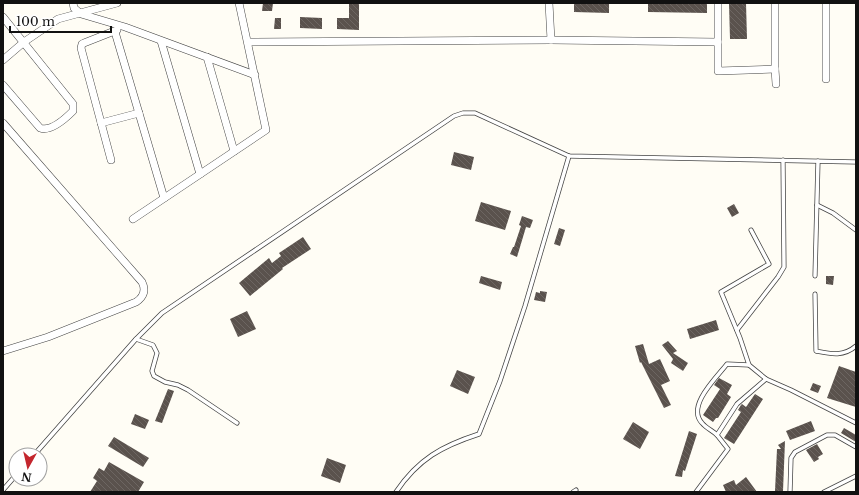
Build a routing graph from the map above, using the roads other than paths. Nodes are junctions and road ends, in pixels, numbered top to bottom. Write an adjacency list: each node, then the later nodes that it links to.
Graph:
1 (73, 3): 8 (street)
2 (114, 3): 8 (street)
3 (239, 3): 15 (street)
4 (549, 3): 13 (street)
5 (718, 3): 16 (street)
6 (774, 3): 19 (street)
7 (826, 3): 21 (street)
8 (81, 14): 10 (street); 14 (street)
9 (3, 17): 14 (street)
10 (125, 28): 11 (street); 12 (street)
11 (115, 32): 24 (street); 26 (street)
12 (161, 40): 17 (street); 33 (street)
13 (551, 40): 15 (street); 16 (street)
14 (24, 42): 18 (street); 23 (street)
15 (248, 42): 20 (street)
16 (718, 42): 19 (street)
17 (207, 58): 20 (street); 27 (street)
18 (3, 60)
19 (775, 69): 22 (street)
20 (254, 75): 27 (street)
21 (826, 79)
22 (776, 84)
23 (3, 85)
24 (139, 113): 26 (street); 34 (street)
25 (3, 123): 44 (street)
26 (101, 123): 29 (street)
27 (234, 152): 33 (street)
28 (569, 156): 30 (lane); 42 (lane); 53 (lane)
29 (111, 160)
30 (783, 160): 31 (lane); 41 (lane)
31 (818, 161): 32 (lane); 35 (lane)
32 (856, 162)
33 (200, 174): 34 (street)
34 (164, 198): 36 (street)
35 (817, 206): 38 (lane); 39 (lane)
36 (133, 219)
37 (751, 230): 41 (lane)
38 (856, 230)
39 (815, 276)
40 (815, 294): 43 (lane)
41 (737, 330): 45 (lane)
42 (136, 339): 47 (lane); 50 (lane)
43 (856, 346)
44 (3, 351)
45 (749, 365): 46 (lane); 49 (lane)
46 (766, 379): 48 (lane); 49 (lane)
47 (237, 423)
48 (856, 423)
49 (717, 435): 54 (lane)
50 (41, 447)
51 (856, 447): 55 (lane)
52 (856, 476): 56 (lane)
53 (396, 492)
54 (696, 492)
55 (790, 492)
56 (824, 492)

